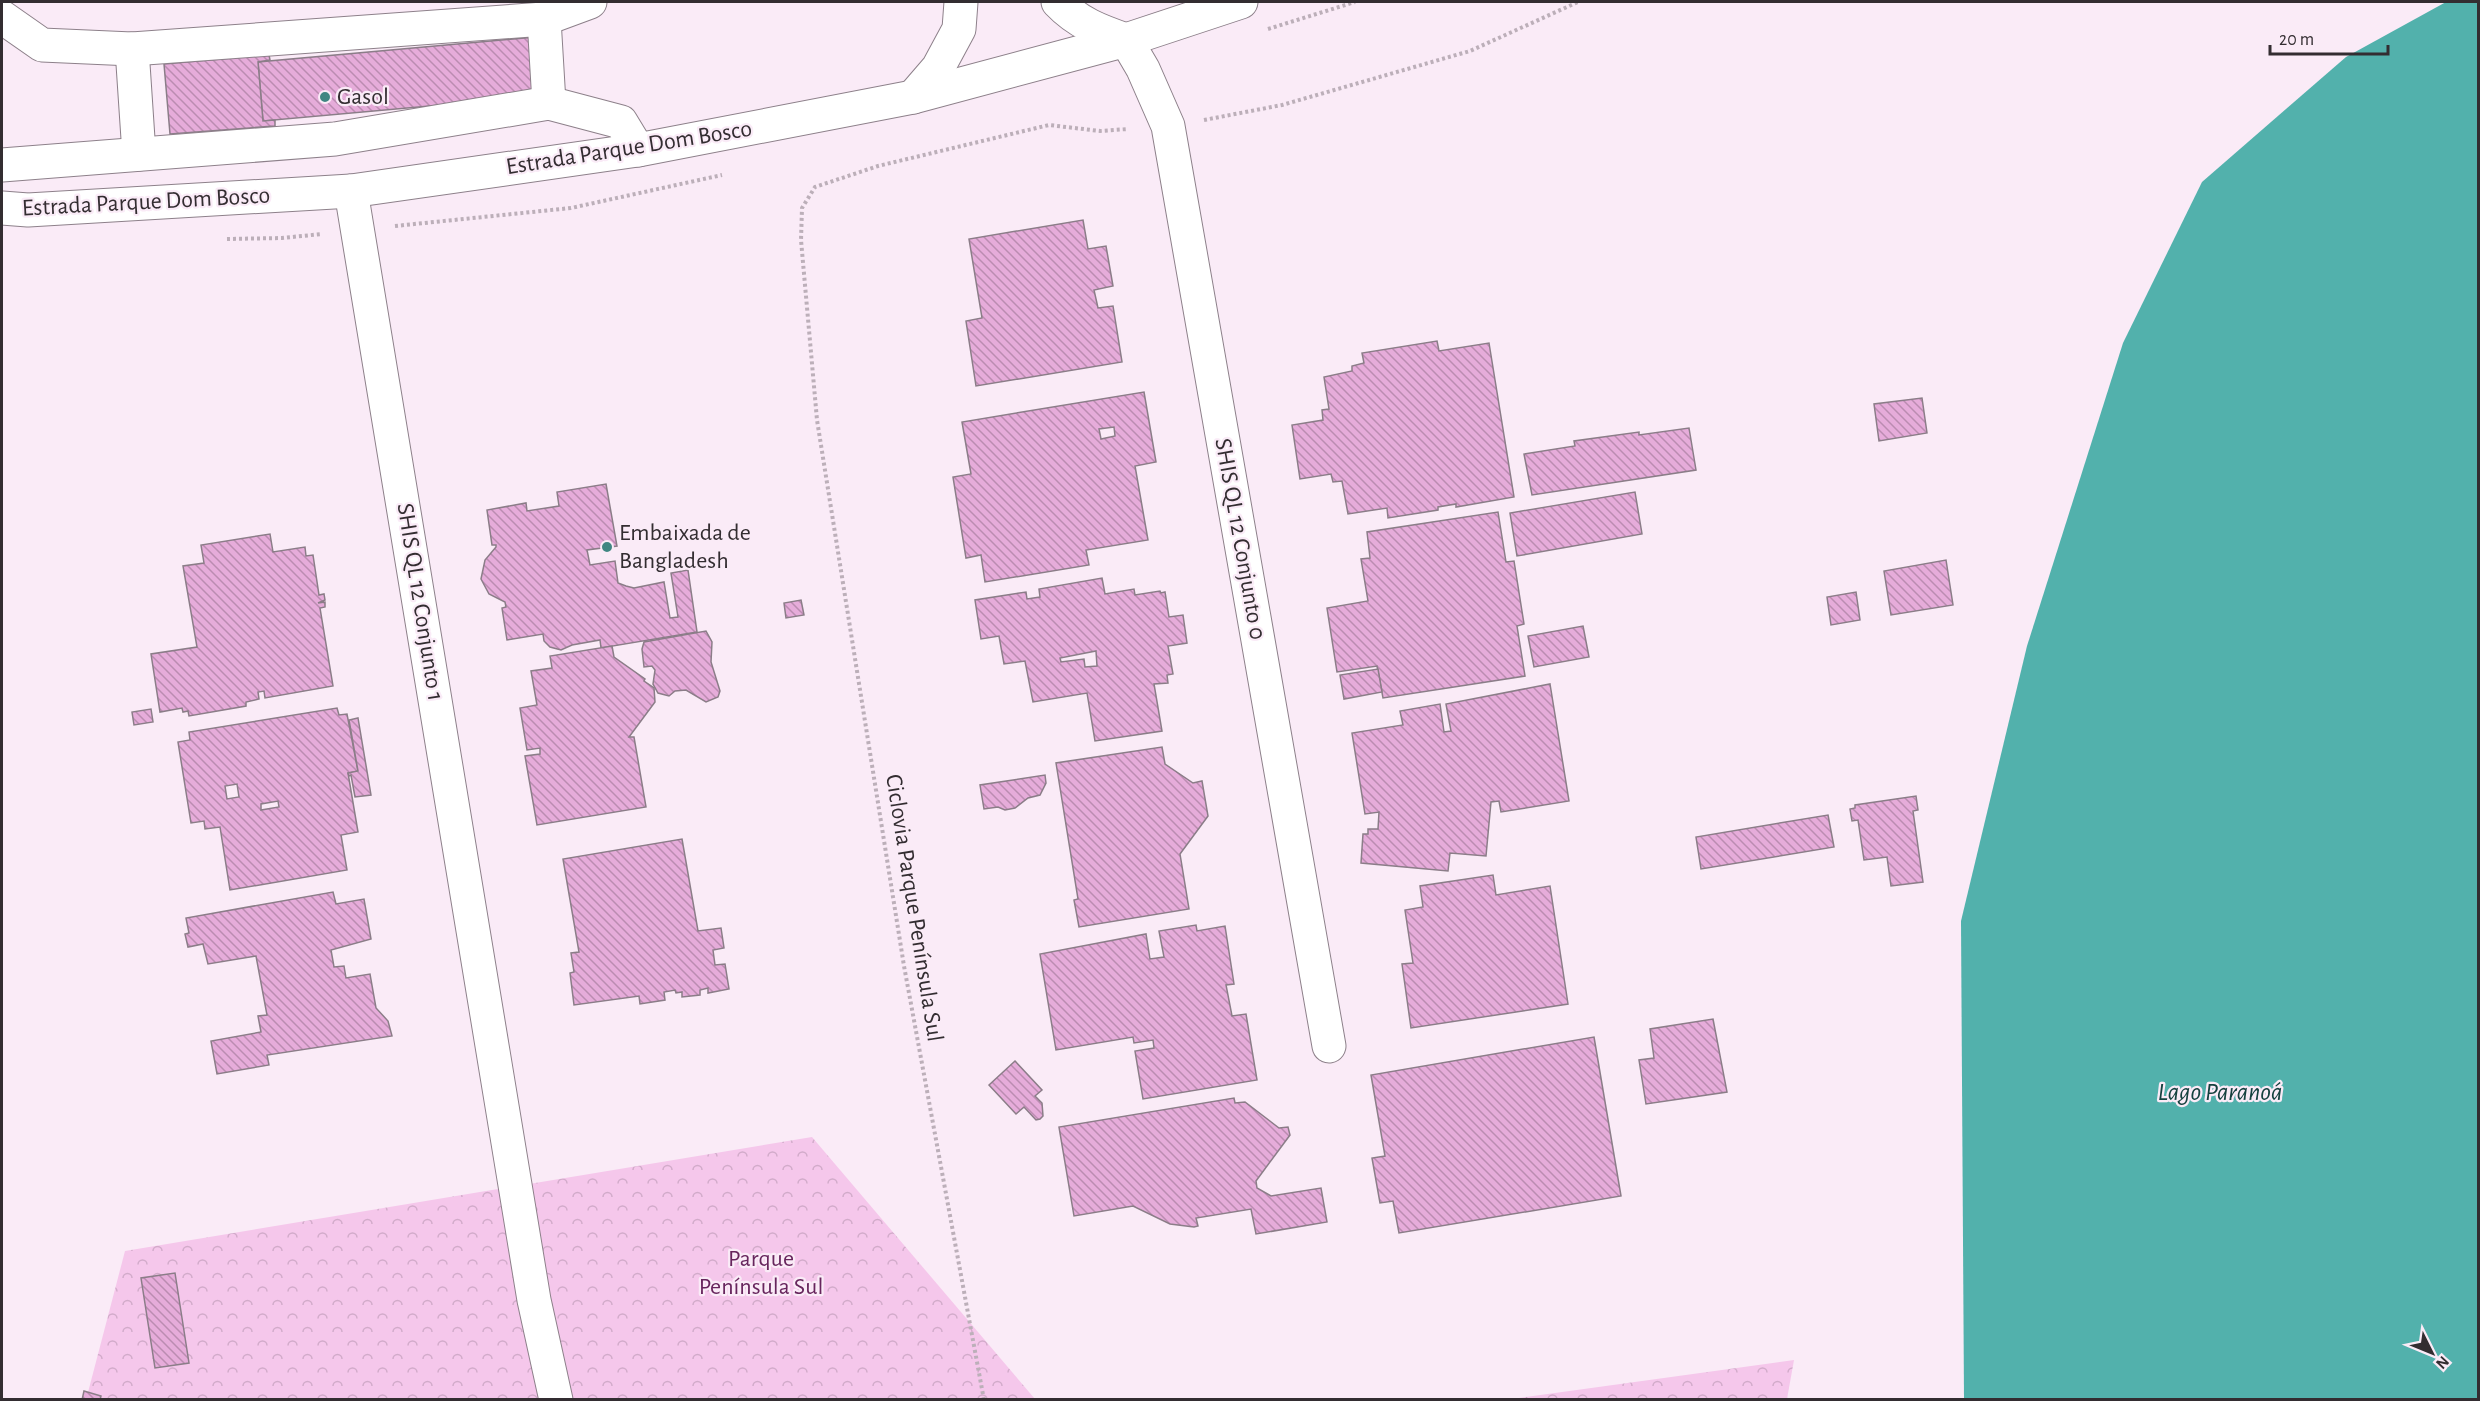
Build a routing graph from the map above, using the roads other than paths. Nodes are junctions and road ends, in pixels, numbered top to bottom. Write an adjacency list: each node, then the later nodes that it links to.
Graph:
1 (590, 2): 6 (street)
2 (961, 2): 9 (street)
3 (1058, 2): 7 (street)
4 (1241, 2): 7 (street, Estrada Parque Dom Bosco)
5 (2, 17): 8 (street)
6 (544, 19): 8 (street); 10 (street)
7 (1126, 40): 9 (street, Estrada Parque Dom Bosco); 16 (street, SHIS QL 12 Conjunto 0)
8 (132, 49): 12 (street)
9 (913, 97): 11 (street, Estrada Parque Dom Bosco)
10 (549, 103): 11 (street); 12 (street)
11 (638, 150): 14 (street, Estrada Parque Dom Bosco)
12 (139, 154): 13 (street)
13 (2, 165)
14 (351, 191): 15 (street, Estrada Parque Dom Bosco); 17 (street, SHIS QL 12 Conjunto 1)
15 (2, 208)
16 (1329, 1046)
17 (556, 1400)

